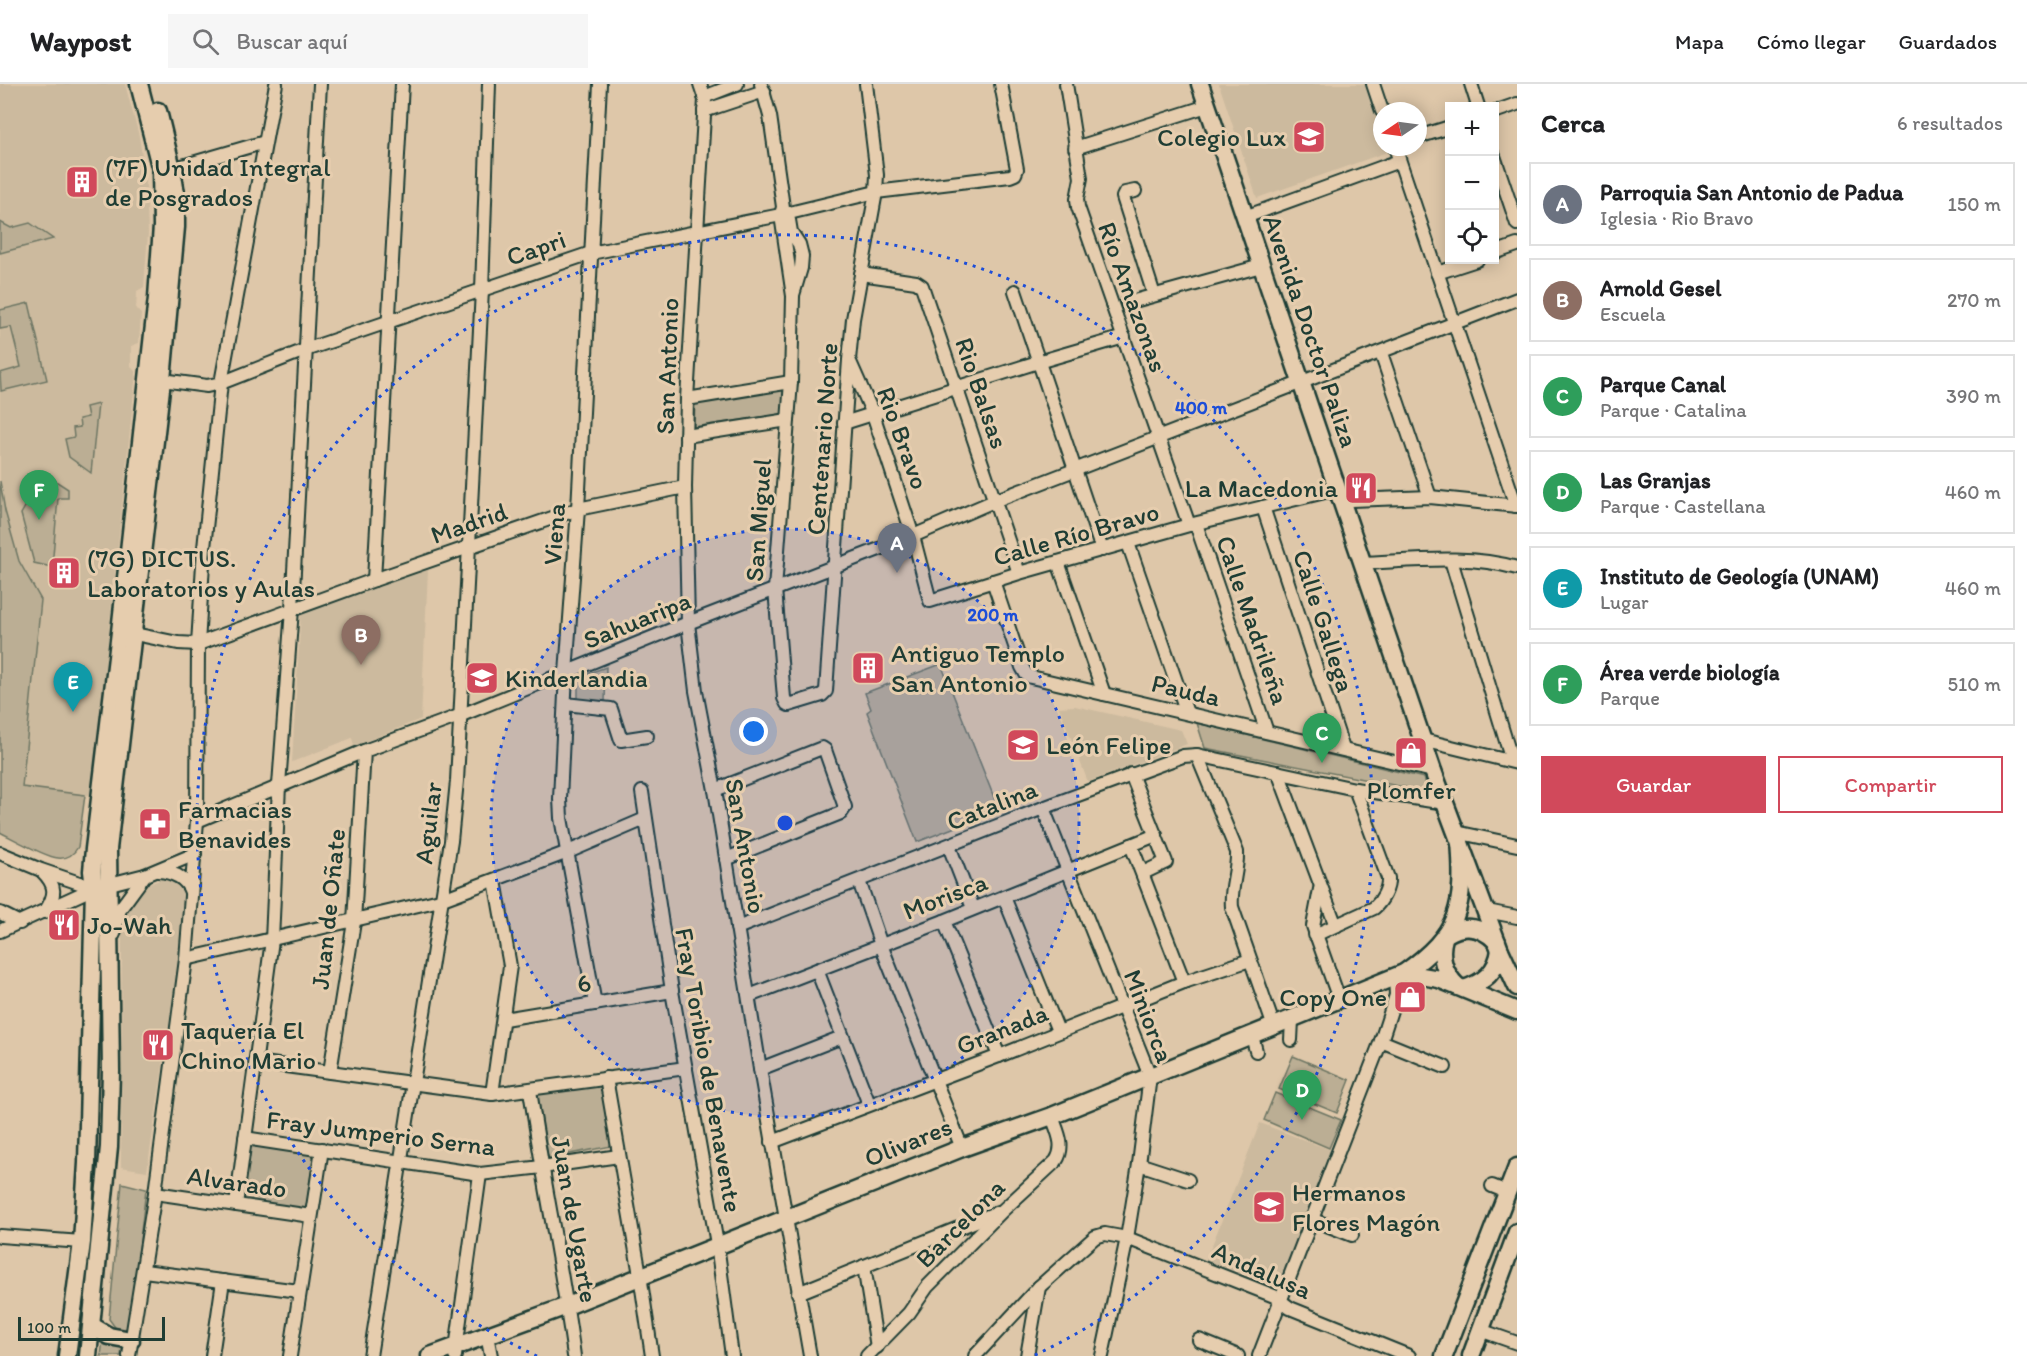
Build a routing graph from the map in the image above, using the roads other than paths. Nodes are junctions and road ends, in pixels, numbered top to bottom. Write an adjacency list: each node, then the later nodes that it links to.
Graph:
1 (132, 84): 35 (main road)
2 (139, 84): 35 (main road)
3 (151, 84): 31 (main road)
4 (276, 84): 27 (street)
5 (320, 84): 56 (street)
6 (402, 84): 53 (street)
7 (489, 84): 47 (street, Aguilar)
8 (600, 84): 42 (street, Viena)
9 (700, 84): 18 (street)
10 (737, 84): 18 (street)
11 (866, 84): 34 (street, Centenario Norte)
12 (1001, 84): 34 (street, Capri)
13 (1066, 84): 28 (street, Río Amazonas)
14 (1200, 84): 22 (main road, Avenida Doctor Paliza)
15 (1373, 84): 19 (street)
16 (1471, 84): 20 (street)
17 (763, 88): 24 (street); 36 (street, San Miguel)
18 (705, 97): 24 (street)
19 (1380, 102)
20 (1477, 102)
21 (1517, 104): 23 (street)
22 (1207, 106): 28 (street); 37 (main road, Avenida Doctor Paliza)
23 (1499, 110)
24 (704, 111): 39 (street, San Antonio)
25 (1445, 128): 26 (street)
26 (1427, 134)
27 (265, 142): 31 (street); 63 (street)
28 (1075, 148): 55 (street, Río Amazonas)
29 (1398, 156): 30 (street)
30 (1399, 161): 37 (street); 45 (street)
31 (172, 169): 49 (main road)
32 (1499, 171): 38 (street)
33 (1135, 190): 50 (street)
34 (876, 192): 36 (street, Capri); 46 (street, Centenario Norte)
35 (163, 196): 49 (main road); 60 (main road)
36 (784, 212): 39 (street, Capri); 61 (street, San Miguel)
37 (1245, 217): 44 (main road, Avenida Doctor Paliza)
38 (1517, 224)
39 (696, 232): 42 (street, Capri); 65 (street, San Antonio)
40 (1517, 245): 41 (street)
41 (1499, 251)
42 (591, 253): 47 (street, Capri); 78 (street, Viena)
43 (1465, 264): 45 (street)
44 (1261, 266): 50 (street); 62 (main road, Avenida Doctor Paliza)
45 (1437, 273): 54 (street)
46 (861, 274): 58 (street, Centenario Norte); 64 (street, Rio Balsas)
47 (482, 290): 53 (street, Capri); 82 (street, Aguilar)
48 (1015, 291): 59 (street)
49 (171, 293): 60 (main road)
50 (1154, 296): 52 (street)
51 (1517, 299): 54 (street, Sahuaripa)
52 (1127, 303)
53 (388, 322): 56 (street, Capri); 90 (street)
54 (1454, 323): 57 (street, Sahuaripa); 76 (street)
55 (1124, 337): 59 (street); 70 (street, Río Amazonas)
56 (305, 350): 63 (street, Capri); 94 (street)
57 (1381, 352): 62 (street, Sahuaripa); 74 (street)
58 (849, 360): 66 (street, Rio Bravo); 68 (street, Centenario Norte)
59 (1038, 362): 64 (street); 71 (street)
60 (155, 379): 63 (street, Capri); 96 (main road)
61 (791, 382): 65 (street); 67 (street, San Miguel)
62 (1302, 382): 70 (street, Sahuaripa); 73 (main road, Avenida Doctor Paliza)
63 (220, 383): 97 (street)
64 (956, 388): 66 (street); 75 (street, Rio Balsas)
65 (687, 399): 69 (street, San Antonio)
66 (873, 414): 68 (street); 80 (street, Rio Bravo)
67 (788, 420): 69 (street); 92 (street, San Miguel)
68 (844, 423): 87 (street, Centenario Norte)
69 (686, 436): 72 (street, San Antonio)
70 (1159, 437): 71 (street, Sahuaripa); 79 (street, Río Amazonas)
71 (1076, 469): 75 (street, Sahuaripa); 83 (street)
72 (685, 487): 78 (street, Madrid); 95 (street, San Antonio)
73 (1339, 495): 74 (street, Calle Río Bravo); 77 (street, Calle Río Bravo); 86 (main road, Avenida Doctor Paliza)
74 (1430, 497): 76 (street, Calle Río Bravo)
75 (994, 501): 80 (street, Sahuaripa); 89 (street, Rio Balsas)
76 (1516, 506)
77 (1263, 507): 79 (street, Calle Río Bravo); 107 (street, Calle Gallega)
78 (578, 509): 82 (street, Madrid); 98 (street, Viena)
79 (1192, 525): 81 (street, Calle Río Bravo); 104 (street, Calle Madrileña)
80 (913, 536): 87 (street, Sahuaripa); 93 (street, Rio Bravo)
81 (1128, 543): 83 (street, Calle Río Bravo); 102 (street)
82 (469, 546): 90 (street, Madrid); 103 (street, Aguilar)
83 (1102, 550): 85 (street, Calle Río Bravo)
84 (1451, 560): 86 (street); 88 (street); 110 (street)
85 (1058, 562): 89 (street, Calle Río Bravo); 100 (street)
86 (1362, 563): 106 (main road, Avenida Doctor Paliza)
87 (835, 567): 92 (street, Sahuaripa); 99 (street, Centenario Norte)
88 (1517, 567)
89 (1019, 573): 91 (street, Calle Río Bravo)
90 (374, 579): 94 (street, Madrid)
91 (993, 581): 93 (street, Calle Río Bravo); 100 (street, Pauda)
92 (775, 589): 95 (street, Sahuaripa); 99 (street, San Miguel)
93 (930, 601)
94 (292, 609): 97 (street, Madrid); 114 (street)
95 (688, 623): 98 (street, Sahuaripa); 116 (street, San Antonio)
96 (126, 633): 97 (street); 127 (main road); 138 (main road)
97 (198, 644): 121 (street)
98 (566, 673): 101 (street, Viena); 103 (street, Sahuaripa)
99 (826, 691)
100 (1104, 694): 102 (street, Pauda)
101 (565, 704): 105 (street); 128 (street, Viena)
102 (1187, 713): 104 (street, Pauda)
103 (459, 716): 108 (street, Sahuaripa); 142 (street, Aguilar)
104 (1267, 732): 107 (street, Pauda)
105 (647, 736)
106 (1423, 740): 110 (street); 112 (main road, Avenida Doctor Paliza)
107 (1343, 749): 112 (street, Pauda)
108 (364, 751): 114 (street, Sahuaripa); 149 (street, Juan de Oñate)
109 (1197, 755): 111 (street, Catalina); 113 (street, Catalina); 160 (street)
110 (1514, 762)
111 (1278, 771): 115 (street, Catalina); 139 (street)
112 (1433, 771): 118 (main road, Avenida Doctor Paliza)
113 (1131, 774): 119 (street, Catalina); 122 (street)
114 (279, 785): 121 (street, Sahuaripa); 156 (street)
115 (1355, 789): 118 (street, Catalina); 151 (street)
116 (715, 790): 131 (street, San Antonio); 131 (street)
117 (642, 792): 120 (street, Fray Toribio de Benavente)
118 (1445, 803): 123 (main road, Avenida Doctor Paliza)
119 (1043, 808): 126 (street, Catalina); 133 (street, Miniorca)
120 (645, 819): 128 (street); 167 (street, Fray Toribio de Benavente)
121 (197, 822): 130 (street)
122 (1156, 835): 124 (street, Morisca); 135 (street)
123 (1458, 836): 125 (street); 144 (main road, Avenida Doctor Paliza); 155 (main road, Olivares)
124 (1131, 845): 133 (street, Morisca); 135 (street)
125 (1517, 845)
126 (949, 846): 137 (street, Catalina); 143 (street)
127 (108, 849): 134 (street); 138 (main road)
128 (568, 852): 136 (street); 170 (street, Viena)
129 (0, 853): 132 (street)
130 (195, 854): 134 (street); 140 (street)
131 (726, 859): 152 (street, San Antonio)
132 (41, 870): 138 (street); 145 (street)
133 (1069, 871): 141 (street, Morisca); 171 (street, Miniorca)
134 (151, 873): 138 (street); 140 (street); 161 (street)
135 (1143, 873): 164 (street)
136 (495, 880): 142 (street); 173 (street)
137 (859, 881): 152 (street, Catalina); 157 (street)
138 (101, 886): 145 (street); 161 (main road); 215 (main road)
139 (1320, 886): 151 (street); 154 (street)
140 (191, 892): 159 (street)
141 (1004, 897): 143 (street, Morisca); 176 (street)
142 (440, 900): 149 (street); 189 (street, Aguilar)
143 (973, 908): 148 (street, Morisca)
144 (1487, 911): 147 (street); 158 (main road, Avenida Doctor Paliza)
145 (45, 912): 150 (street)
146 (0, 913): 150 (street)
147 (1517, 917)
148 (944, 921): 157 (street, Morisca); 180 (street)
149 (354, 922): 156 (street); 185 (street, Juan de Oñate)
150 (20, 923): 153 (street)
151 (1336, 926): 154 (street)
152 (737, 928): 168 (street, San Antonio)
153 (0, 932)
154 (1315, 935): 169 (street)
155 (1445, 936): 158 (main road); 163 (main road, Olivares); 166 (main road)
156 (272, 940): 159 (street); 181 (street)
157 (881, 945): 162 (street, Morisca); 188 (street)
158 (1498, 946): 165 (main road, Avenida Doctor Paliza); 166 (main road)
159 (186, 959): 205 (street)
160 (1250, 960): 164 (street, Granada); 175 (street)
161 (110, 965): 226 (main road)
162 (817, 970): 168 (street, Morisca); 177 (street)
163 (1399, 975): 166 (main road, Olivares); 169 (main road, Olivares); 179 (street)
164 (1184, 982): 171 (street, Granada)
165 (1517, 987)
166 (1461, 988): 172 (main road, Olivares)
167 (672, 991): 170 (street, 6); 183 (street, Fray Toribio de Benavente)
168 (749, 996): 184 (street, San Antonio)
169 (1339, 999): 174 (main road, Olivares)
170 (595, 1004): 173 (street, 6)
171 (1122, 1006): 176 (street, Granada); 186 (street, Miniorca)
172 (1517, 1011)
173 (504, 1019): 191 (street)
174 (1292, 1020): 175 (main road, Olivares); 178 (street)
175 (1275, 1027): 186 (main road, Olivares)
176 (1058, 1031): 180 (street, Granada)
177 (842, 1037): 184 (street); 192 (street)
178 (1291, 1040)
179 (1381, 1041): 182 (street); 210 (street)
180 (999, 1056): 188 (street, Granada)
181 (256, 1062): 185 (street); 194 (street)
182 (1445, 1067)
183 (686, 1068): 187 (street); 216 (street, Fray Toribio de Benavente)
184 (760, 1069): 195 (street, San Antonio)
185 (330, 1072): 189 (street)
186 (1150, 1076): 193 (main road, Olivares); 200 (street, Miniorca)
187 (606, 1078): 190 (street); 198 (street)
188 (936, 1080): 192 (street, Granada); 196 (street)
189 (412, 1083): 191 (street); 199 (street, Aguilar)
190 (530, 1090): 191 (street); 201 (street, Juan de Ugarte)
191 (492, 1094)
192 (869, 1104): 195 (street, Granada)
193 (1052, 1116): 196 (main road, Olivares); 207 (street, Barcelona)
194 (245, 1138): 197 (street, Fray Jumperio Serna); 206 (street)
195 (772, 1142): 209 (street, San Antonio)
196 (962, 1148): 209 (main road, Olivares)
197 (322, 1149): 199 (street, Fray Jumperio Serna); 208 (street)
198 (619, 1156): 201 (street, Fray Jumperio Serna); 219 (street)
199 (402, 1161): 203 (street, Fray Jumperio Serna); 238 (street, Aguilar)
200 (1139, 1164): 204 (street); 214 (street, Miniorca)
201 (542, 1167): 203 (street, Fray Jumperio Serna); 225 (street, Juan de Ugarte)
202 (1517, 1167): 251 (main road)
203 (480, 1174): 232 (street)
204 (1188, 1180)
205 (156, 1193): 206 (street, Alvarado); 218 (street)
206 (236, 1204): 208 (street, Alvarado)
207 (1002, 1211): 217 (street); 233 (street, Barcelona)
208 (311, 1216): 222 (street)
209 (785, 1218): 216 (main road, Olivares); 223 (street, San Antonio)
210 (1311, 1218): 212 (street); 224 (street)
211 (1517, 1232): 227 (main road)
212 (1352, 1235)
213 (0, 1236): 215 (street)
214 (1127, 1238): 221 (street, Andalusa); 224 (street, Andalusa); 247 (street, Miniorca)
215 (82, 1242): 234 (main road)
216 (717, 1244): 219 (main road, Olivares); 243 (street, Fray Toribio de Benavente)
217 (864, 1266): 223 (street); 233 (street)
218 (144, 1271): 220 (street); 231 (street)
219 (640, 1275): 225 (main road, Olivares); 242 (street)
220 (223, 1281): 222 (street); 236 (street)
221 (1039, 1287): 245 (street); 246 (street)
222 (299, 1291): 237 (street)
223 (798, 1293): 244 (street, San Antonio)
224 (1280, 1300): 249 (street); 250 (street, Andalusa)
225 (567, 1305): 228 (main road, Olivares); 241 (street, Juan de Ugarte)
226 (93, 1326): 231 (main road); 235 (main road)
227 (1480, 1330): 230 (street); 252 (main road)
228 (487, 1335): 232 (main road, Olivares); 240 (street)
229 (1199, 1340): 248 (street)
230 (1517, 1343)
231 (130, 1348)
232 (456, 1351): 239 (main road, Olivares)
233 (872, 1352)
234 (67, 1356)
235 (88, 1356)
236 (212, 1356)
237 (290, 1356)
238 (370, 1356)
239 (430, 1356)
240 (491, 1356)
241 (574, 1356)
242 (652, 1356)
243 (732, 1356)
244 (810, 1356)
245 (975, 1356)
246 (1027, 1356)
247 (1102, 1356)
248 (1238, 1356)
249 (1259, 1356)
250 (1409, 1356)
251 (1444, 1356)
252 (1471, 1356)

